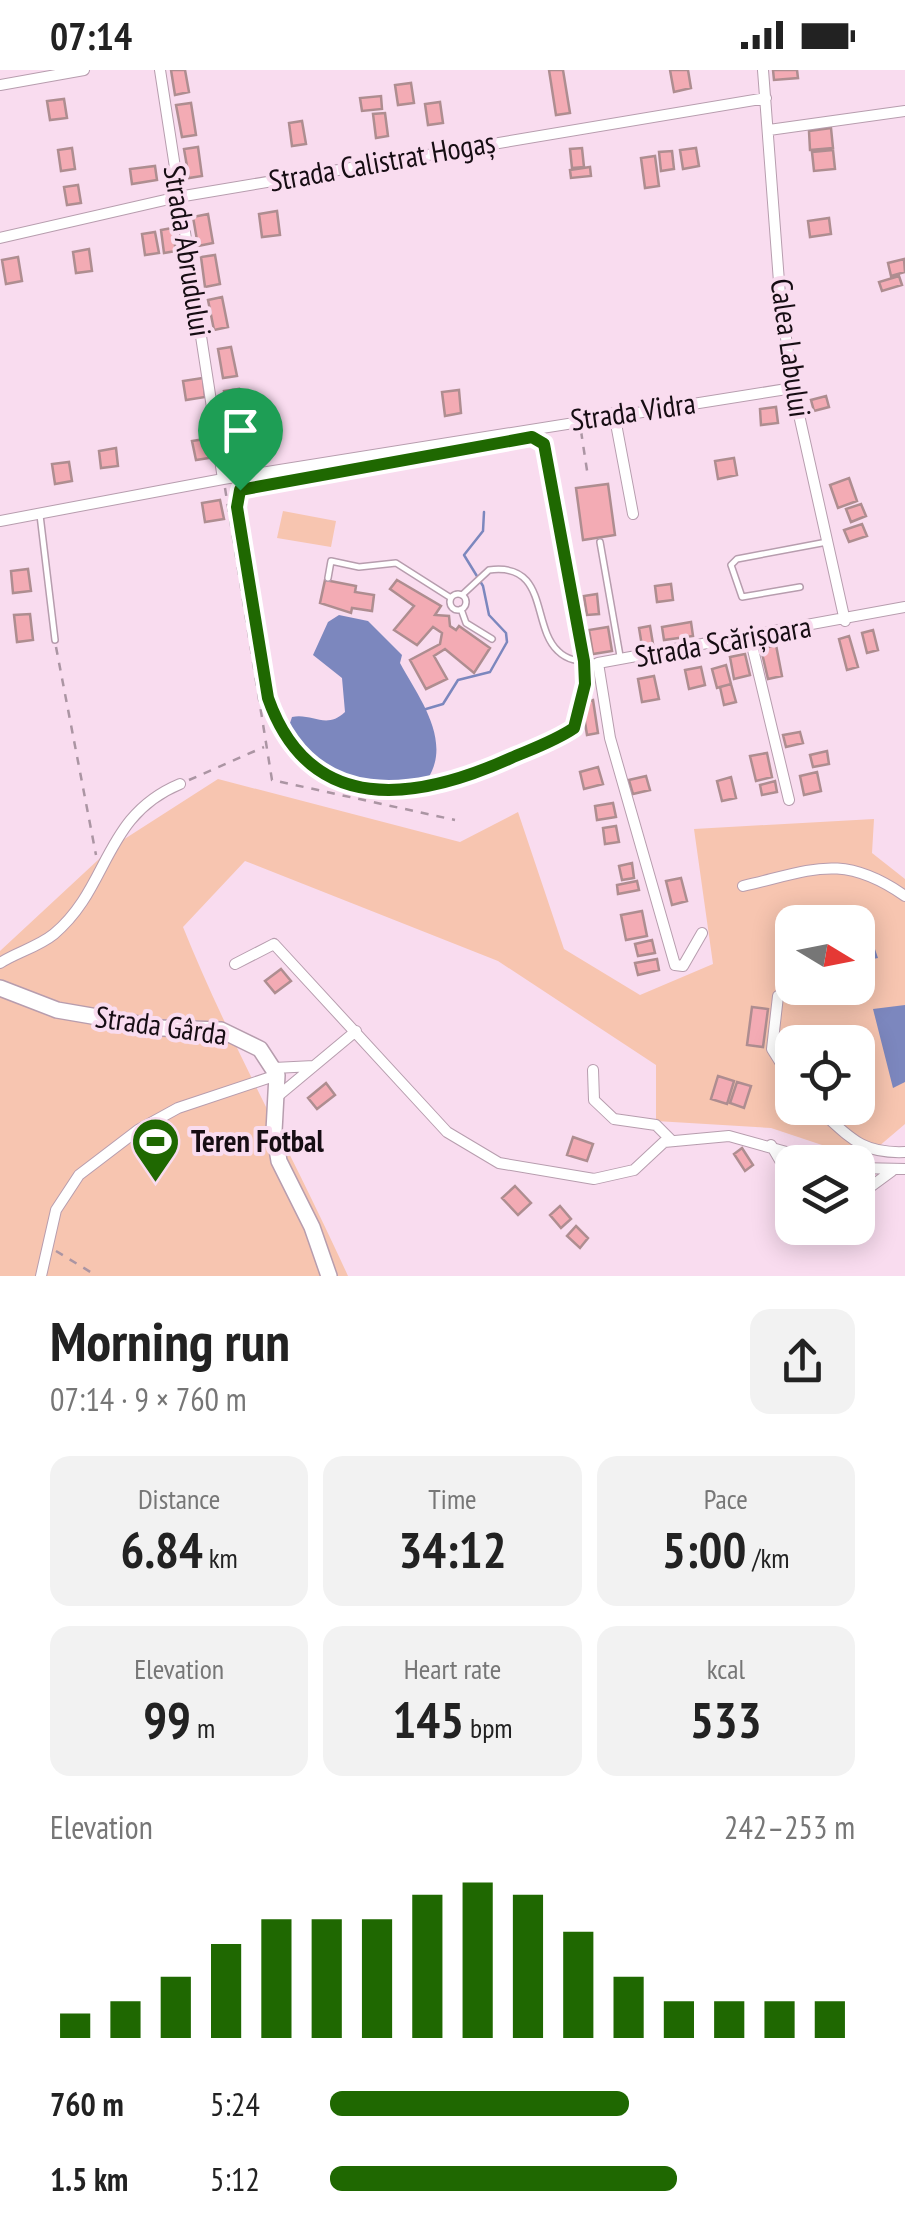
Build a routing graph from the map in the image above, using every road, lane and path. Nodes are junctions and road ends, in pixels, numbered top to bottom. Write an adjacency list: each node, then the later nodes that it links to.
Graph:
1 (84, 70): 4 (street)
2 (160, 70): 8 (street, Strada Abrudului)
3 (763, 70): 5 (street, Calea Labului)
4 (0, 86)
5 (766, 98): 7 (street, Calea Labului); 8 (street, Strada Calistrat Hogaș)
6 (905, 110): 7 (street)
7 (768, 130): 10 (street, Calea Labului)
8 (178, 197): 9 (street, Strada Calistrat Hogaș); 14 (street, Strada Abrudului)
9 (0, 238)
10 (793, 388): 11 (street, Strada Vidra); 19 (street, Calea Labului)
11 (614, 414): 12 (street, Strada Vidra); 16 (street)
12 (580, 419): 13 (path); 14 (street, Strada Vidra)
13 (588, 477)
14 (223, 479): 15 (street, Strada Vidra); 33 (path)
15 (40, 514): 17 (street, Strada Vidra); 29 (lane)
16 (633, 514)
17 (0, 521)
18 (600, 542): 30 (lane)
19 (827, 542): 21 (lane); 26 (street, Calea Labului)
20 (328, 578): 23 (lane)
21 (800, 587)
22 (462, 596): 23 (lane); 25 (lane); 31 (lane)
23 (451, 598): 25 (lane)
24 (905, 607): 26 (street, Strada Scărișoara)
25 (460, 610): 28 (lane)
26 (845, 621): 27 (street, Strada Scărișoara)
27 (750, 637): 30 (street, Strada Scărișoara); 35 (street)
28 (492, 639)
29 (55, 640): 37 (path)
30 (620, 659): 32 (street, Strada Scărișoara)
31 (584, 661): 31 (path); 32 (lane)
32 (598, 663): 40 (street, Strada Scărișoara)
33 (266, 746): 34 (path); 36 (path)
34 (180, 784): 37 (street)
35 (789, 800)
36 (455, 820)
37 (98, 866): 41 (street)
38 (743, 886): 39 (street)
39 (905, 896)
40 (702, 933)
41 (0, 963)
42 (235, 964): 45 (street)
43 (0, 988): 49 (street, Strada Gârda)
44 (777, 1005): 46 (street)
45 (356, 1031): 47 (street); 52 (street)
46 (775, 1053)
47 (314, 1066): 49 (street); 50 (street)
48 (593, 1070): 52 (street)
49 (276, 1072): 50 (street); 61 (street)
50 (278, 1096): 64 (street)
51 (837, 1125): 55 (street)
52 (671, 1140): 53 (street)
53 (770, 1145): 54 (street); 56 (street)
54 (775, 1147)
55 (905, 1152)
56 (775, 1153)
57 (905, 1169): 59 (street)
58 (875, 1170): 59 (street)
59 (892, 1171): 60 (street)
60 (875, 1184)
61 (48, 1243): 62 (street); 63 (path)
62 (40, 1276)
63 (97, 1276)
64 (329, 1276)

